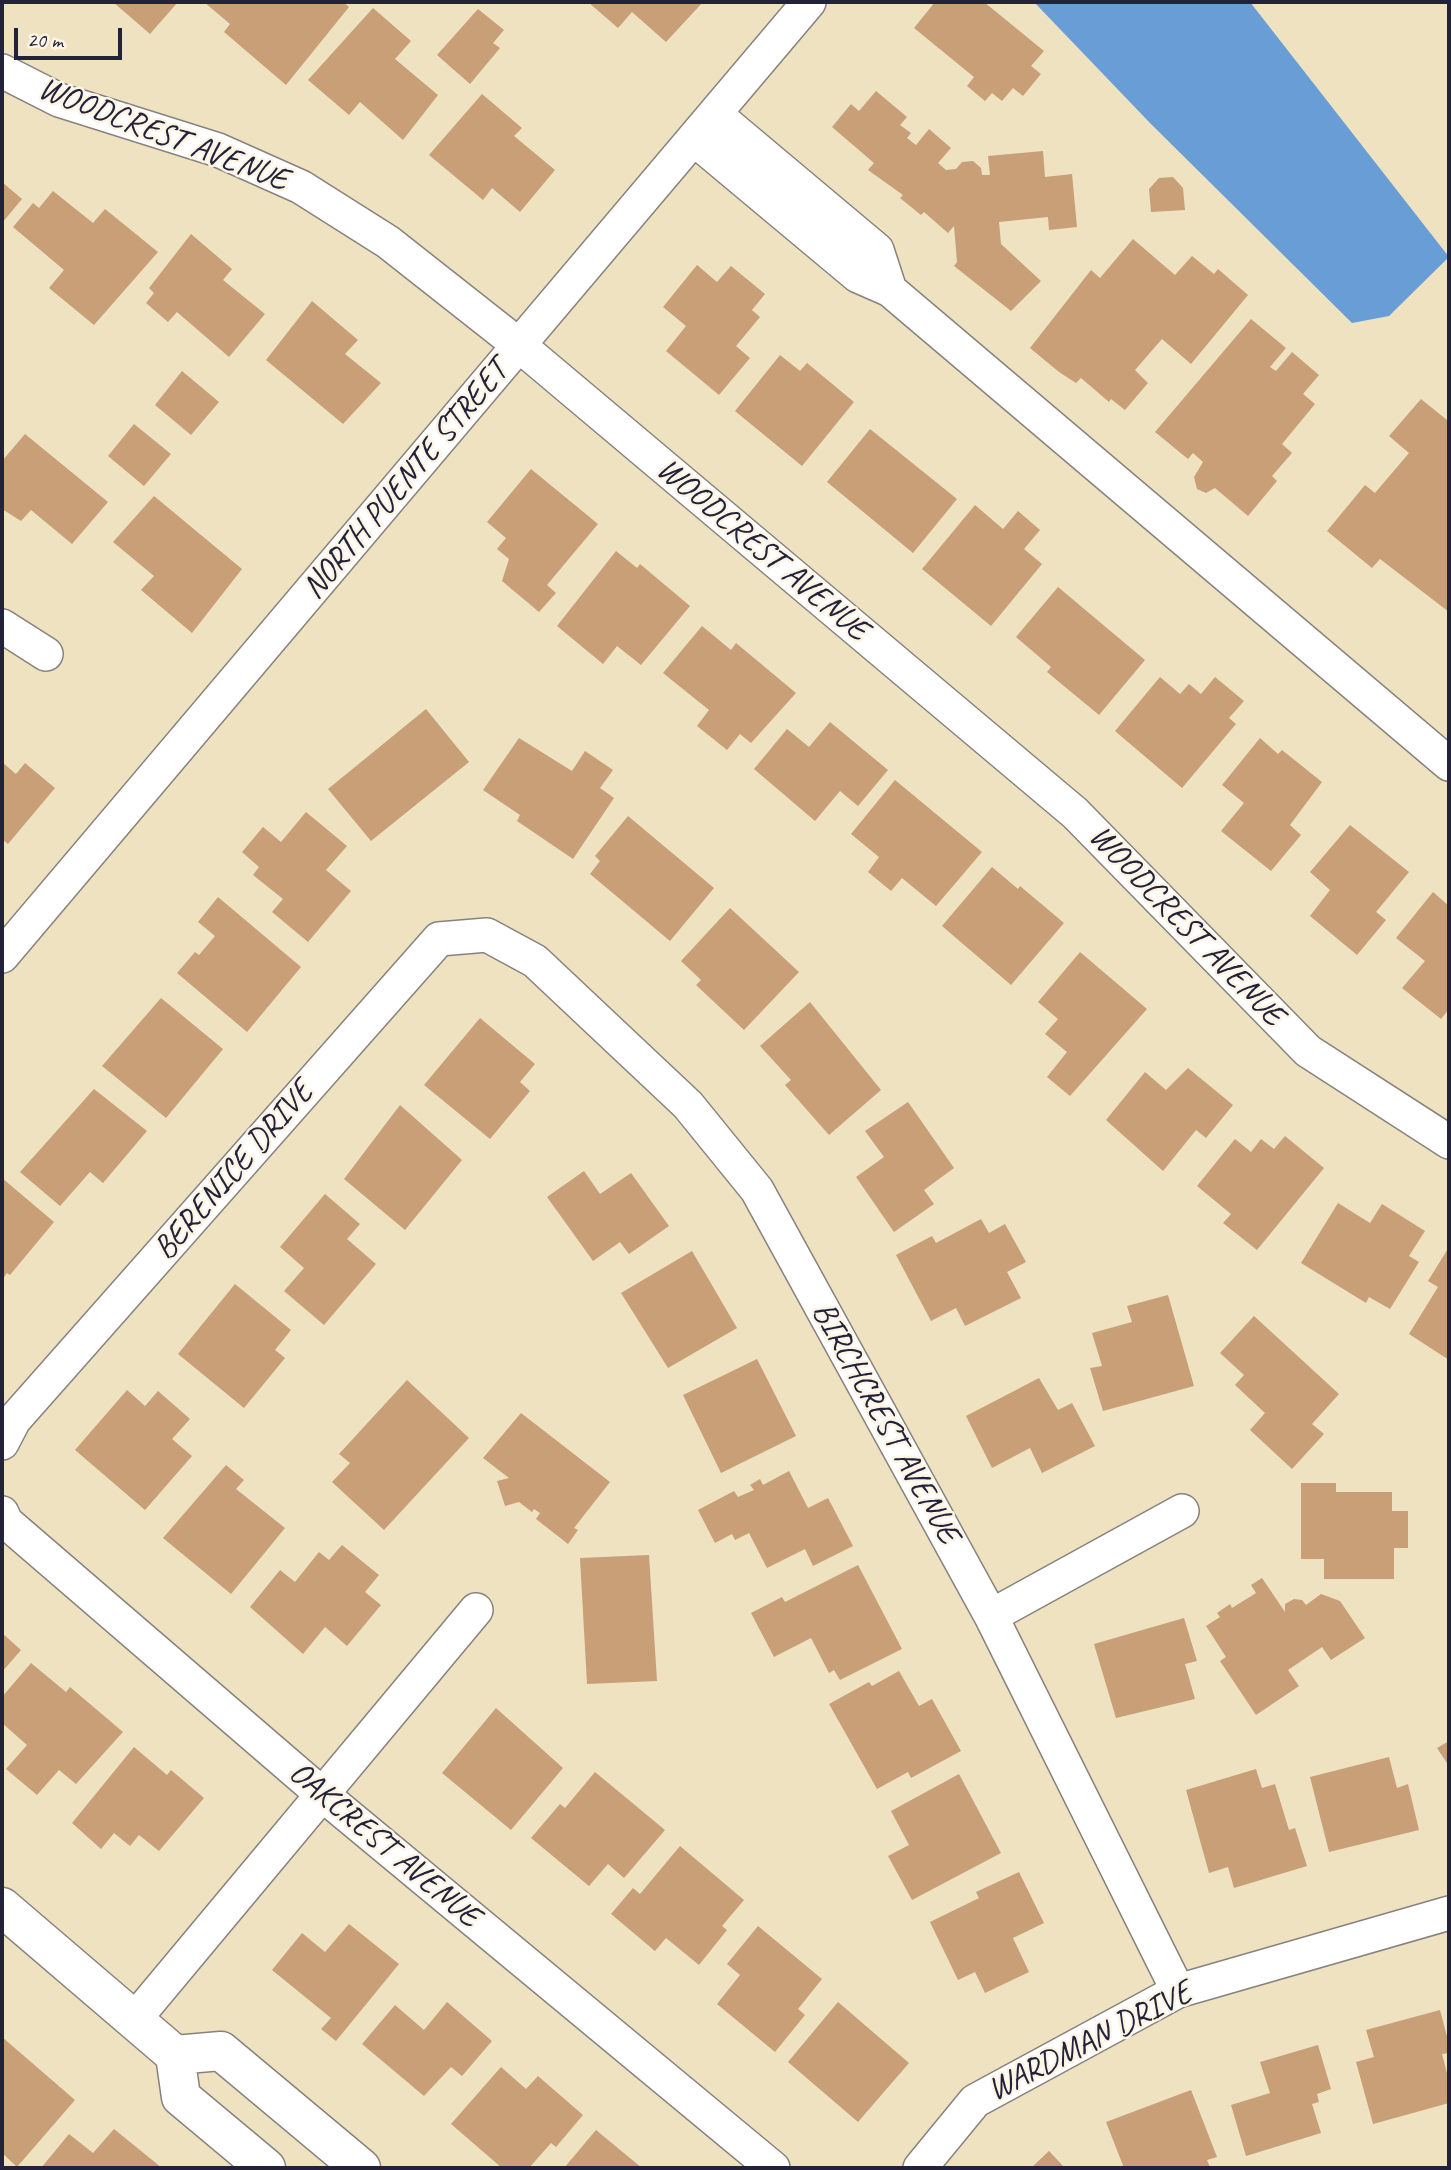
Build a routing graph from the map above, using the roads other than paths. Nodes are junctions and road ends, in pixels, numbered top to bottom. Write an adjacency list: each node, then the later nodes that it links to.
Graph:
1 (809, 2): 3 (street, NORTH PUENTE STREET)
2 (2, 71): 6 (street, WOODCREST AVENUE)
3 (715, 114): 4 (street, NORTH PUENTE STREET); 5 (street)
4 (694, 139): 5 (street); 6 (street, NORTH PUENTE STREET)
5 (890, 290): 9 (street)
6 (520, 346): 11 (street, NORTH PUENTE STREET); 12 (street, WOODCREST AVENUE)
7 (2, 626): 8 (street)
8 (46, 654)
9 (1449, 764)
10 (487, 935): 13 (street, BERENICE DRIVE); 17 (street, BIRCHCREST AVENUE)
11 (2, 956)
12 (1449, 1142)
13 (2, 1443)
14 (1182, 1511): 17 (street)
15 (2, 1513): 18 (street, OAKCREST AVENUE)
16 (476, 1610): 18 (street)
17 (991, 1616): 21 (street, BIRCHCREST AVENUE)
18 (323, 1795): 22 (street); 26 (street, OAKCREST AVENUE)
19 (2, 1906): 22 (street)
20 (1449, 1913): 21 (street, WARDMAN DRIVE)
21 (1178, 1992): 27 (street, WARDMAN DRIVE)
22 (134, 2021): 23 (street)
23 (174, 2055): 24 (street); 25 (street)
24 (265, 2168)
25 (360, 2168)
26 (773, 2168)
27 (920, 2168)

